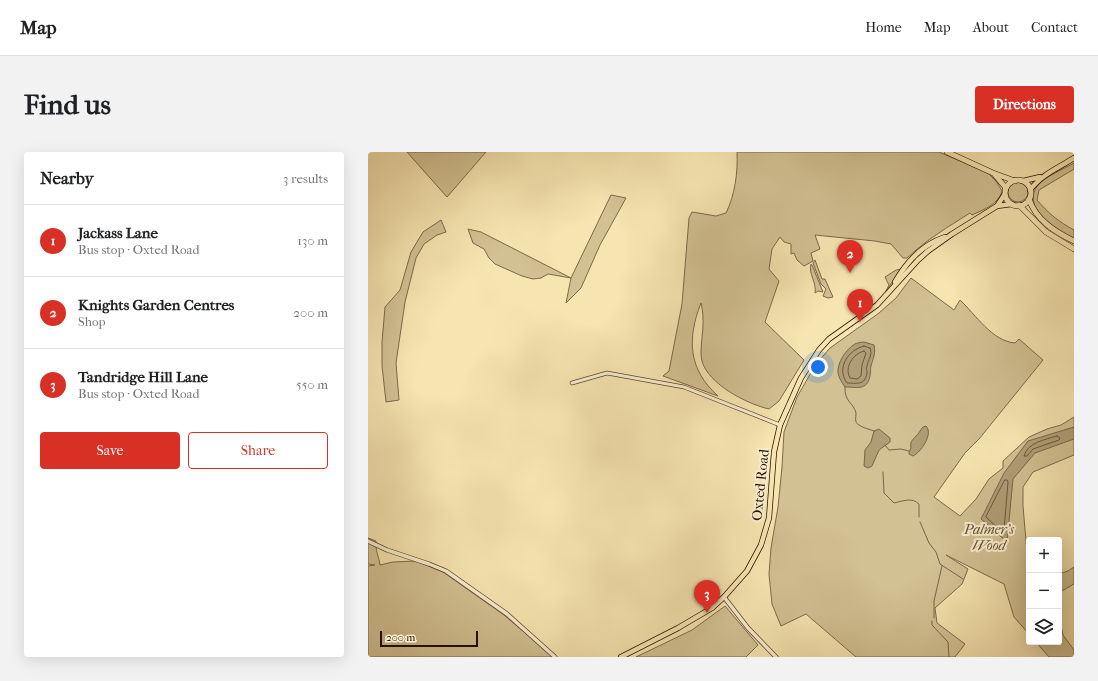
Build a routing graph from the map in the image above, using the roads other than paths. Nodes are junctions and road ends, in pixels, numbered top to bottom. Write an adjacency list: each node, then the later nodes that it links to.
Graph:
1 (947, 152): 3 (highway)
2 (1074, 158): 4 (main road)
3 (993, 173): 5 (highway); 8 (highway)
4 (1044, 176): 6 (main road); 7 (main road)
5 (1015, 181): 6 (highway); 8 (highway)
6 (1023, 181): 7 (highway)
7 (1030, 190): 9 (highway)
8 (1006, 191): 10 (highway); 12 (main road, Oxted Road)
9 (1029, 199): 11 (highway); 13 (highway)
10 (1012, 204): 11 (highway); 12 (main road, Oxted Road)
11 (1019, 205): 14 (highway)
12 (996, 206): 16 (main road, Oxted Road)
13 (1074, 241)
14 (1074, 249)
15 (572, 383): 16 (street)
16 (780, 425): 18 (main road, Oxted Road)
17 (368, 541): 19 (street)
18 (724, 597): 20 (main road, Oxted Road); 21 (street)
19 (555, 657)
20 (621, 657)
21 (776, 657)

